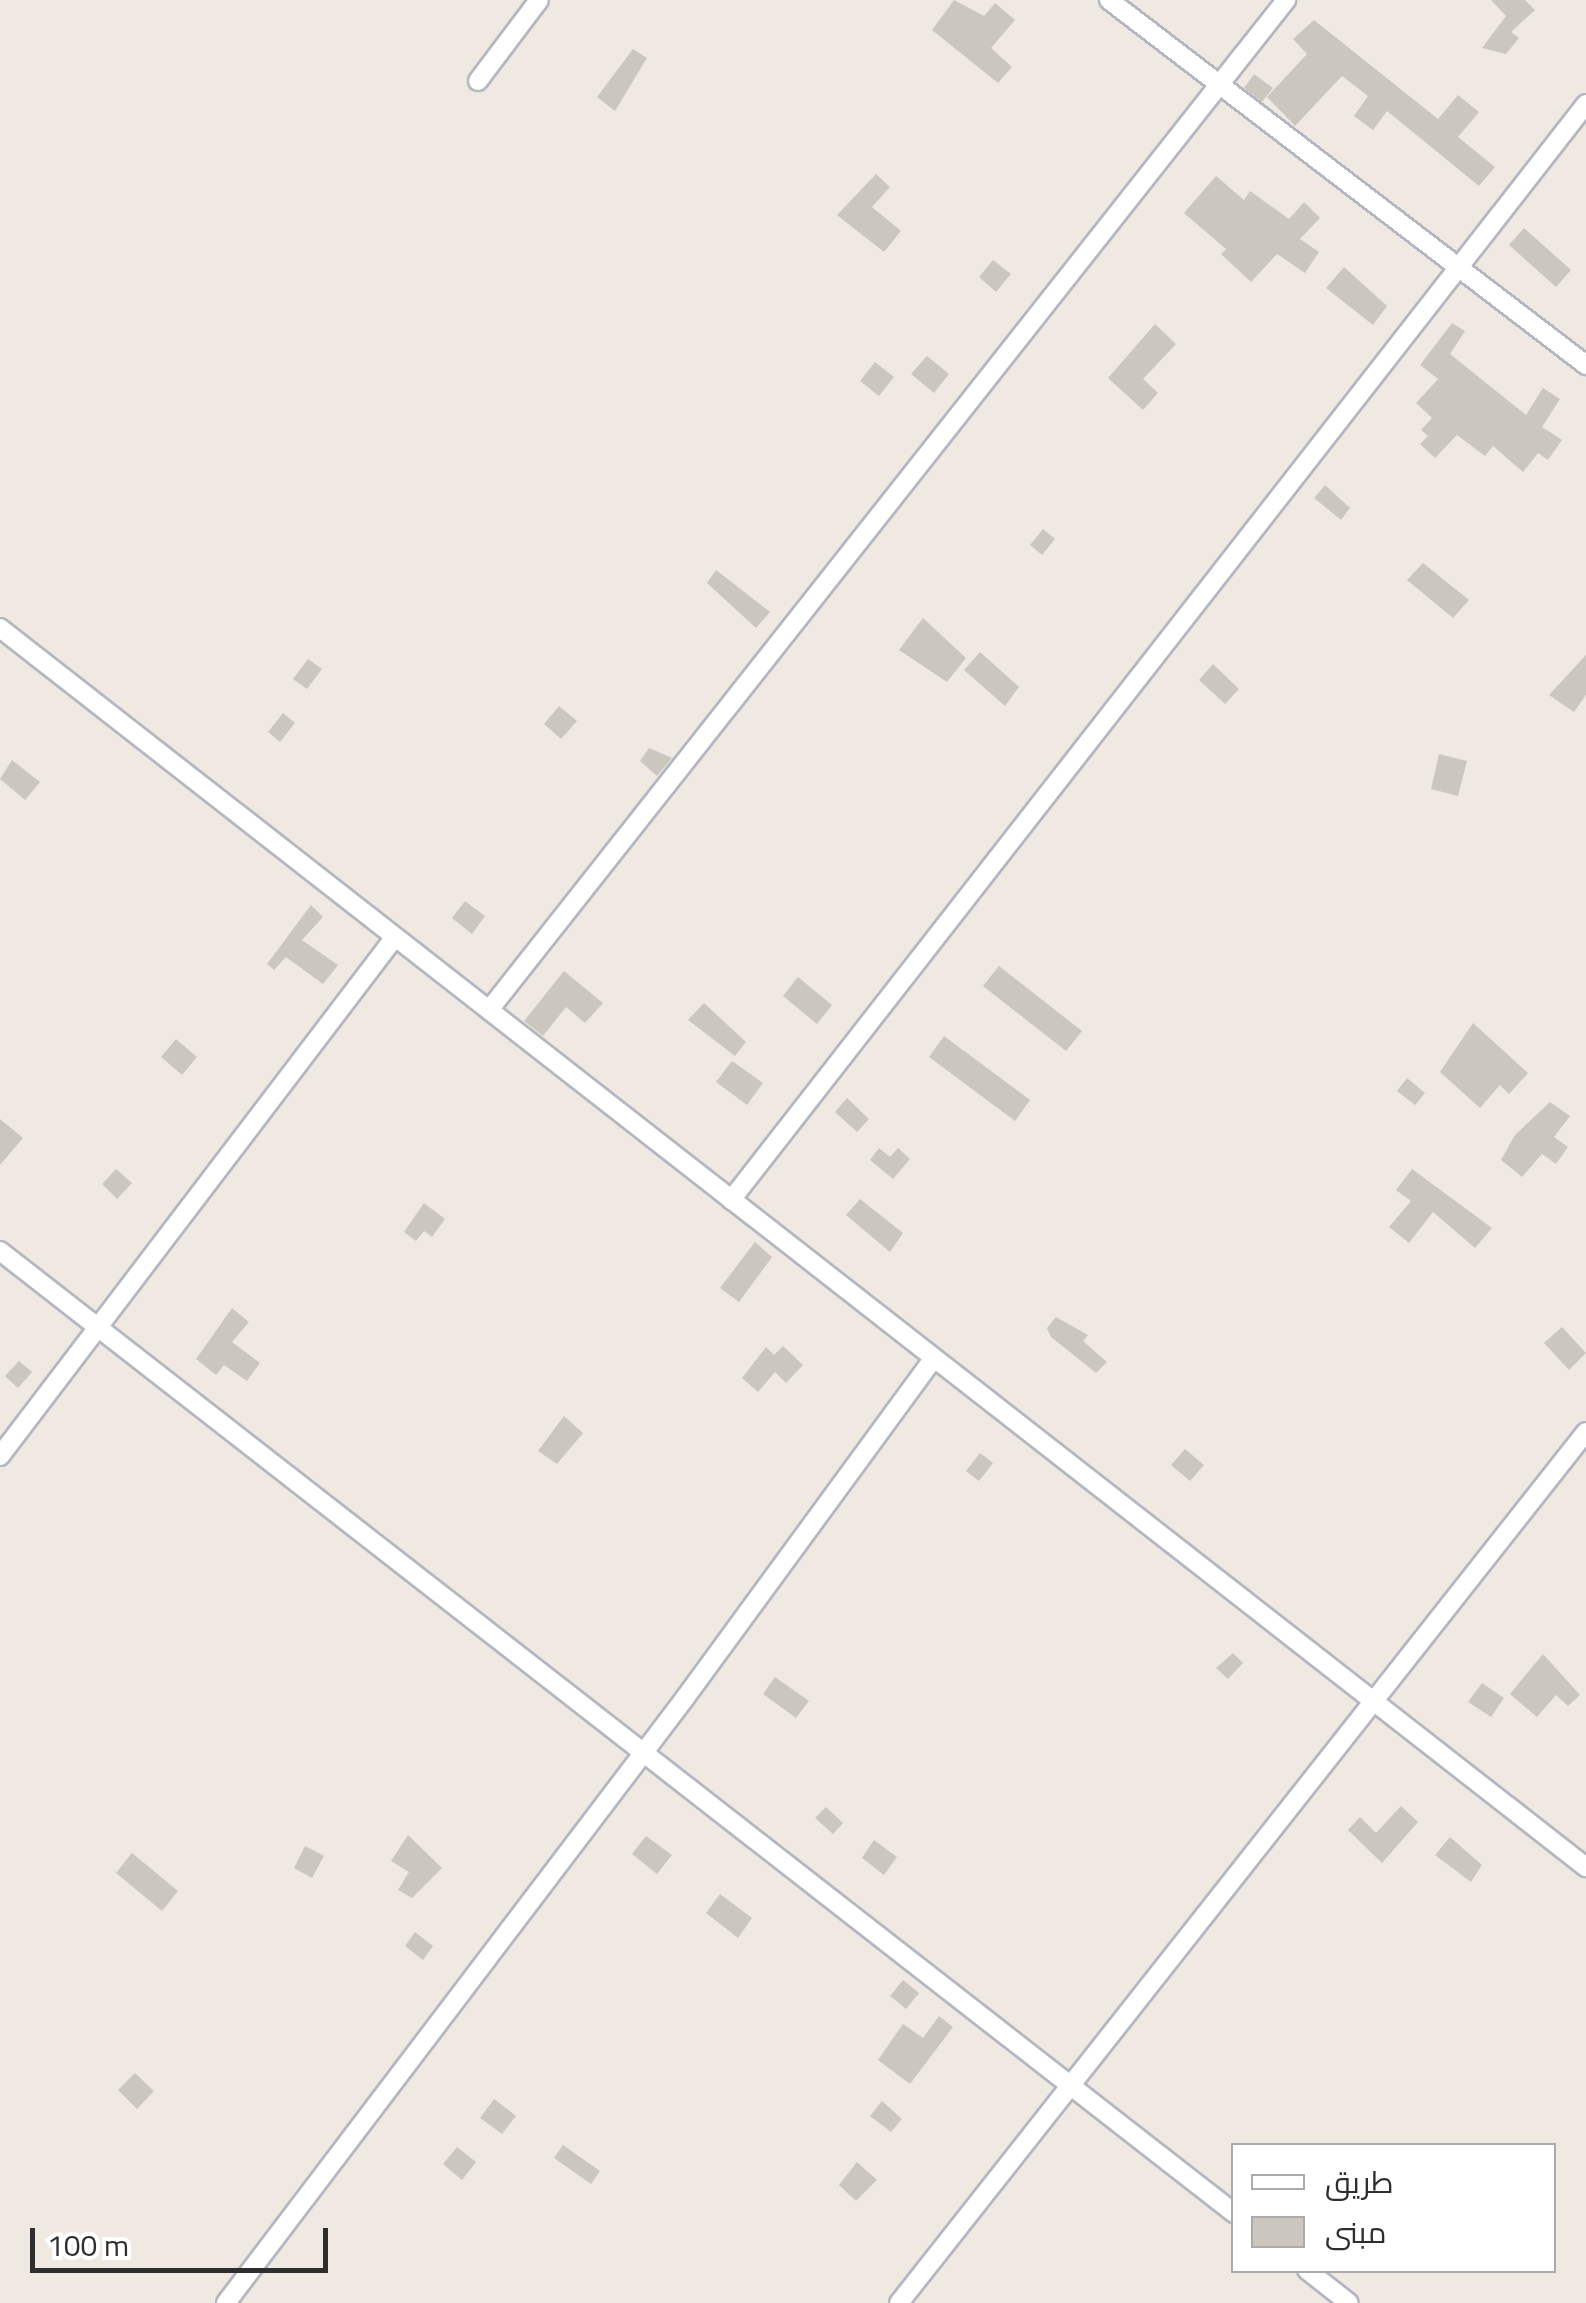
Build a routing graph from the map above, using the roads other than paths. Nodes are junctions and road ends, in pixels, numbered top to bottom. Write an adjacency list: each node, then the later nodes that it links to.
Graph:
1 (539, 0): 4 (street)
2 (1110, 0): 5 (street)
3 (1286, 0): 5 (street)
4 (478, 81)
5 (1220, 84): 7 (street); 11 (street)
6 (1586, 104): 7 (street)
7 (1458, 266): 8 (street); 12 (street)
8 (1586, 365)
9 (0, 628): 10 (street)
10 (396, 937): 11 (street); 14 (street)
11 (489, 1010): 12 (street)
12 (731, 1200): 15 (street)
13 (0, 1251): 14 (street)
14 (98, 1328): 17 (street); 19 (street)
15 (934, 1358): 18 (street); 19 (street)
16 (1586, 1432): 18 (street)
17 (0, 1456)
18 (1374, 1702): 20 (street); 21 (street)
19 (644, 1753): 21 (street); 24 (street)
20 (1586, 1867)
21 (1070, 2086): 22 (street); 25 (street)
22 (1231, 2211)
23 (1311, 2273): 26 (street)
24 (226, 2303)
25 (899, 2303)
26 (1348, 2303)

